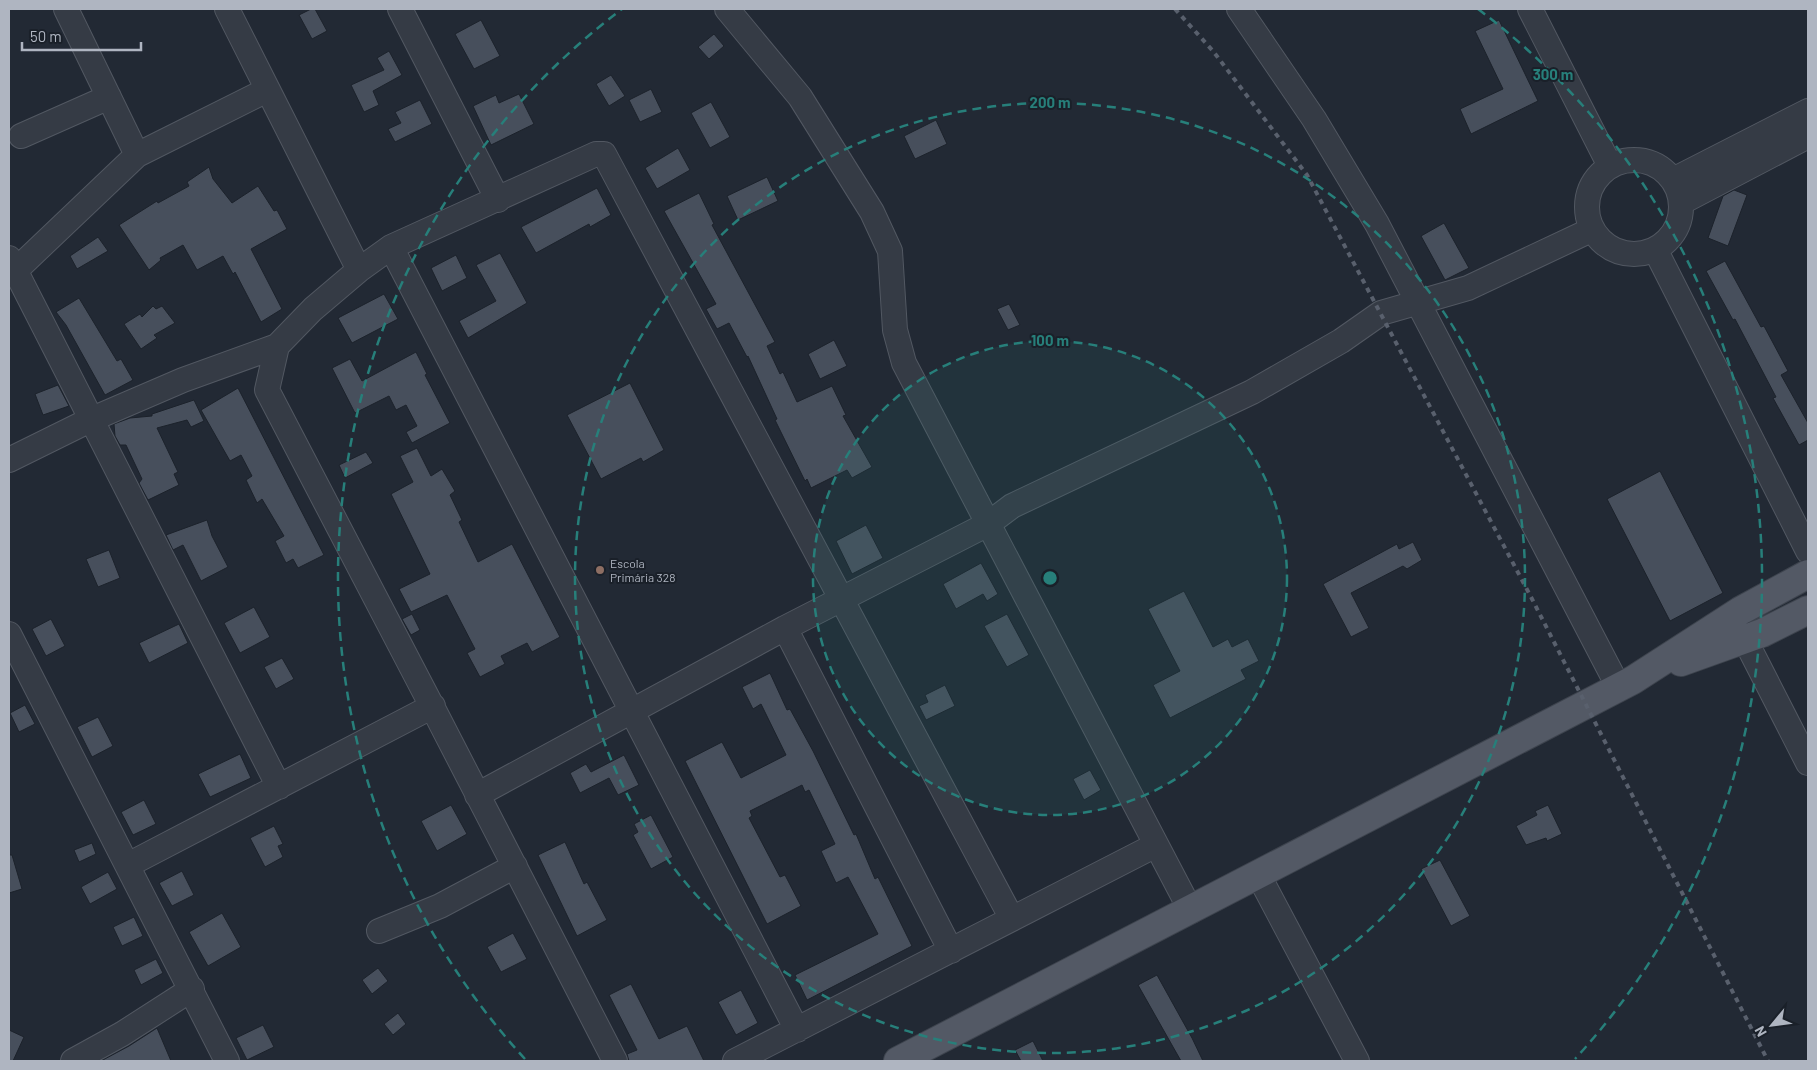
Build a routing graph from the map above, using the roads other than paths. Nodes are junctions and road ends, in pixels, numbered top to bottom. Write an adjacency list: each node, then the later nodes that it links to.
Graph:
1 (66, 9): 8 (street)
2 (227, 9): 7 (street)
3 (400, 9): 15 (street)
4 (727, 9): 26 (street)
5 (1239, 9): 22 (street)
6 (1530, 9): 13 (street)
7 (267, 90): 12 (street); 21 (street)
8 (109, 97): 10 (street); 12 (street)
9 (1808, 111): 14 (street)
10 (21, 136)
11 (1808, 136): 16 (street)
12 (137, 155): 20 (street)
13 (1610, 166): 14 (street); 17 (street)
14 (1673, 180): 16 (street)
15 (498, 200): 18 (street); 29 (street)
16 (1682, 202): 19 (street)
17 (1591, 230): 19 (street); 22 (street)
18 (392, 247): 21 (street); 37 (street)
19 (1656, 251): 27 (street)
20 (12, 265): 24 (street)
21 (359, 270): 23 (street)
22 (1417, 304): 26 (street); 35 (street)
23 (277, 346): 24 (street); 36 (street)
24 (90, 420): 25 (street); 39 (street)
25 (9, 460)
26 (988, 524): 29 (street); 41 (street)
27 (1808, 551)
28 (1808, 574): 31 (main road)
29 (842, 599): 32 (street); 46 (street)
30 (1808, 610): 31 (main road)
31 (1739, 627): 35 (main road); 38 (street)
32 (785, 628): 37 (street); 48 (street)
33 (9, 634): 34 (street)
34 (19, 678): 42 (street)
35 (1626, 684): 44 (main road)
36 (433, 706): 39 (street); 40 (street)
37 (632, 712): 40 (street); 50 (street)
38 (1808, 763)
39 (279, 787): 42 (street)
40 (476, 795): 43 (street)
41 (1156, 845): 45 (street); 46 (street)
42 (128, 866): 49 (street)
43 (515, 866): 47 (street); 53 (street)
44 (1259, 876): 45 (main road); 56 (street)
45 (1191, 911): 55 (main road)
46 (1012, 919): 48 (street)
47 (379, 931)
48 (951, 951): 50 (street)
49 (192, 989): 51 (street); 52 (street)
50 (797, 1030): 54 (street)
51 (73, 1061)
52 (227, 1061)
53 (616, 1061)
54 (736, 1061)
55 (898, 1061)
56 (1357, 1061)

